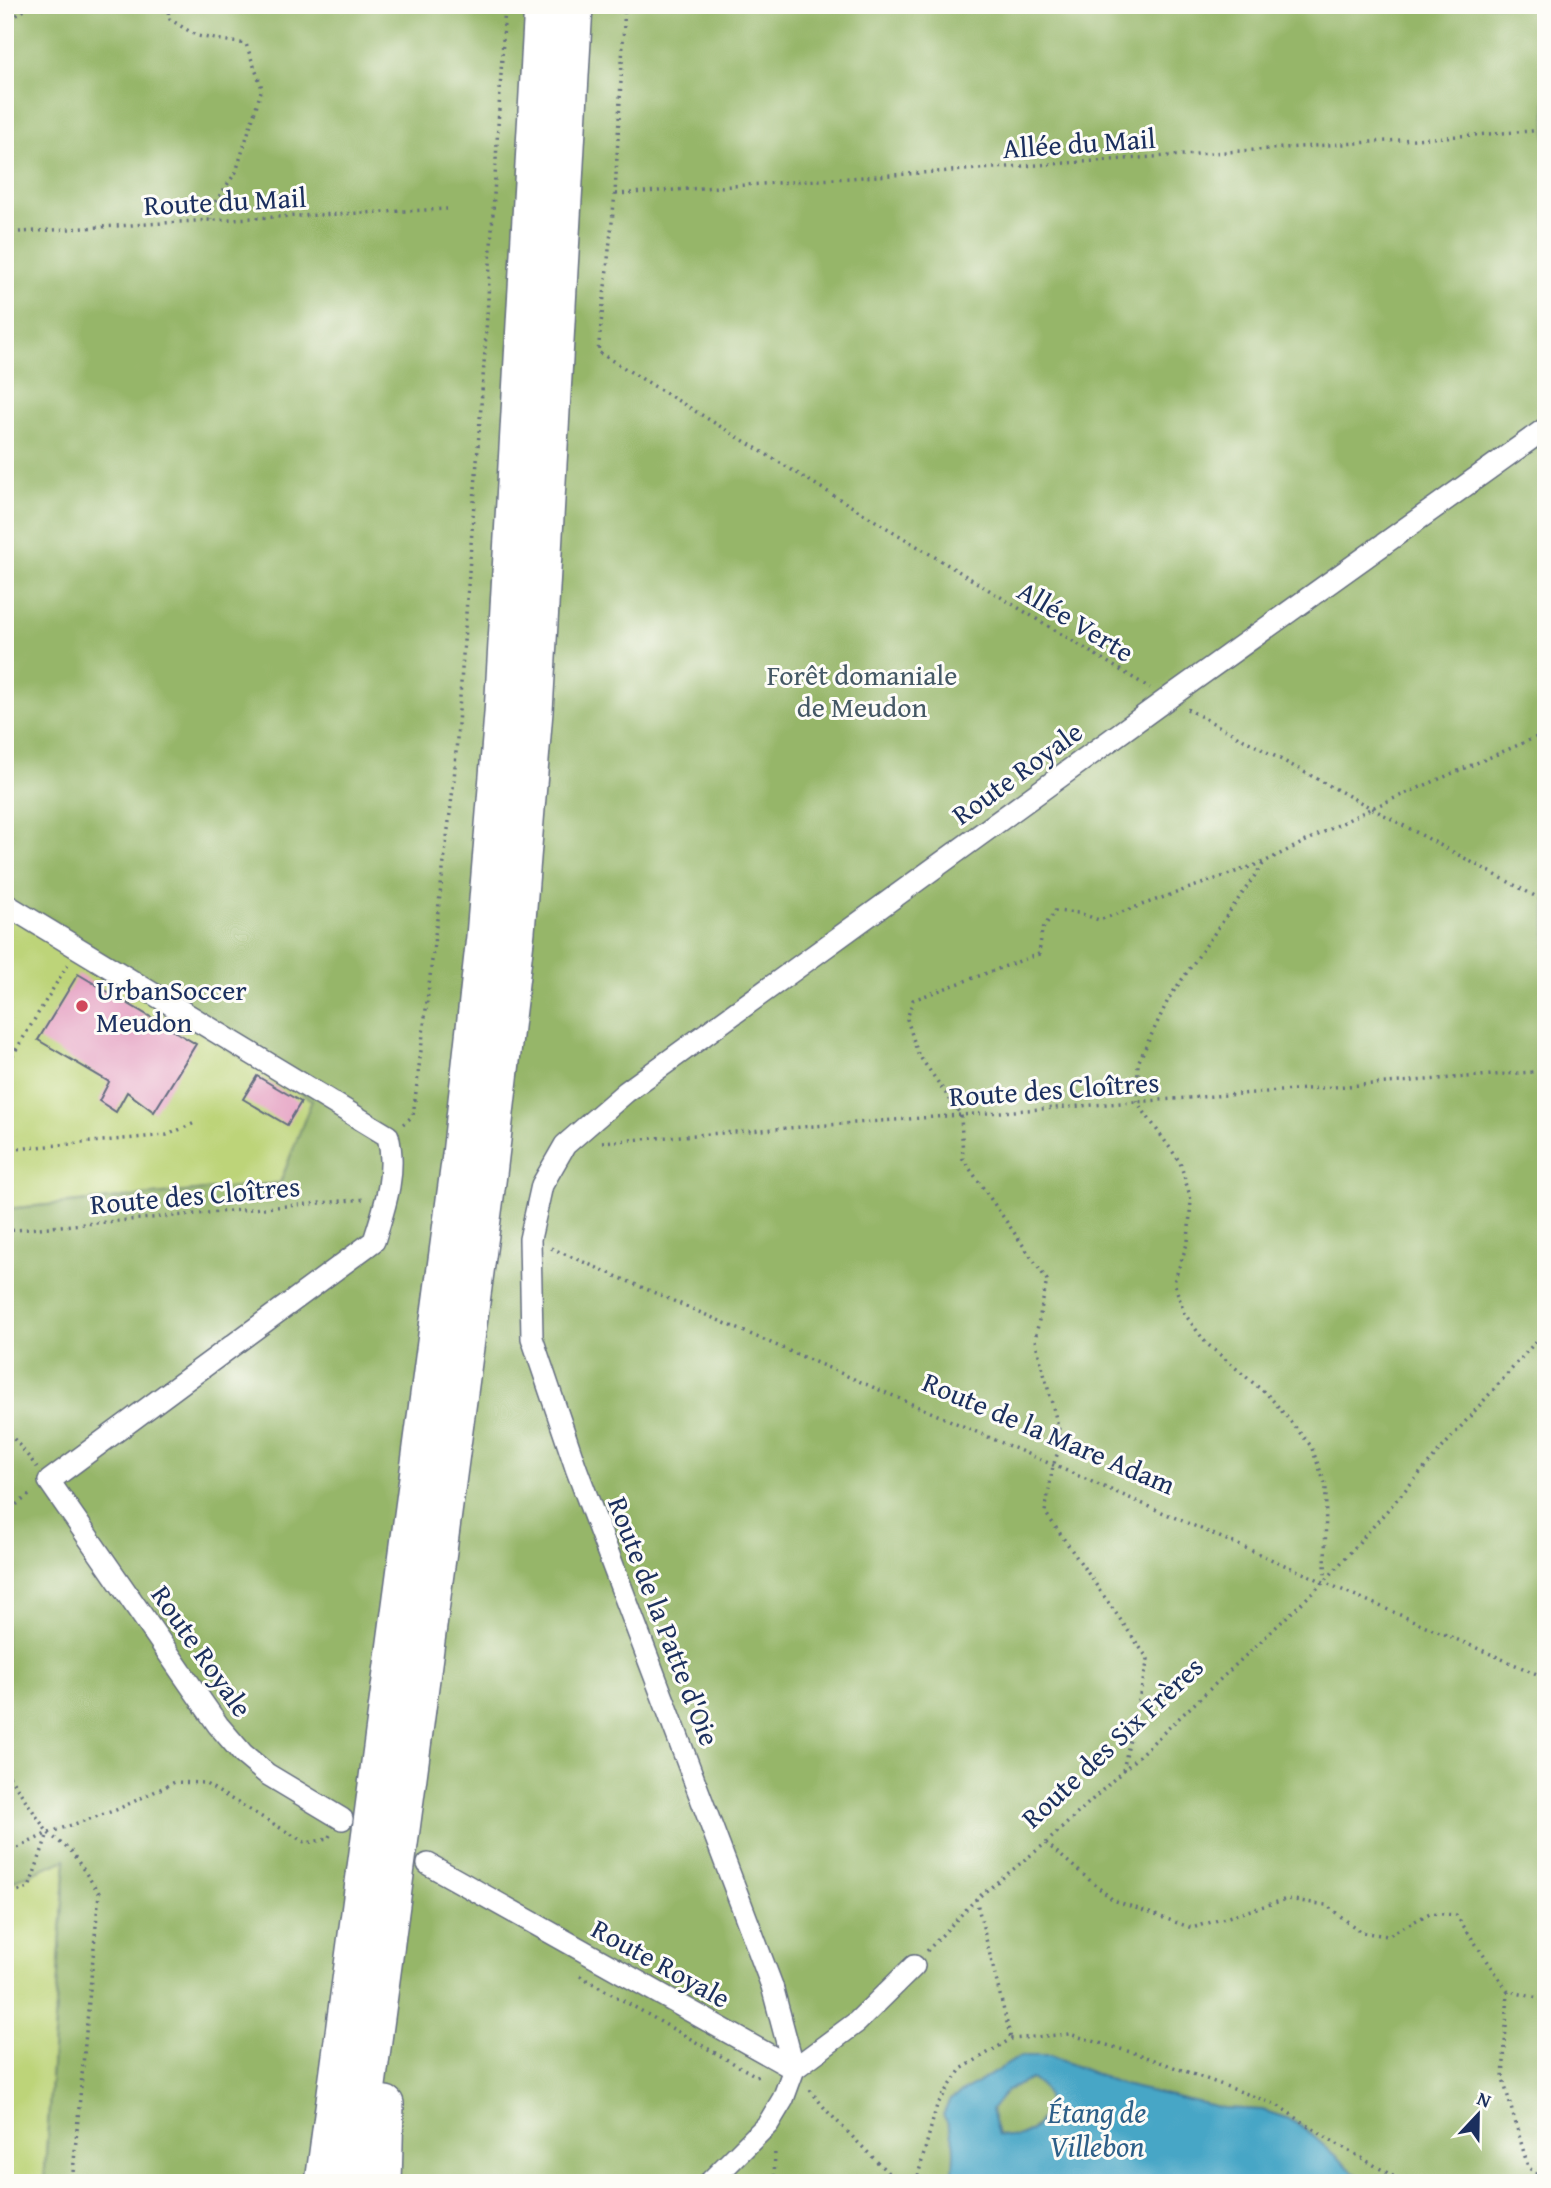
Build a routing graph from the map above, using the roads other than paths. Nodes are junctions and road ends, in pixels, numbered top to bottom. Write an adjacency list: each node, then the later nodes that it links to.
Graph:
1 (542, 5): 11 (highway)
2 (575, 5): 9 (highway)
3 (1546, 428): 5 (street, Route Royale)
4 (5, 904): 6 (street, Route Royale)
5 (542, 1185): 10 (street, Route de la Patte d'Oie)
6 (342, 1819)
7 (428, 1864): 10 (street, Route Royale)
8 (914, 1966): 10 (street)
9 (379, 2006): 12 (highway); 13 (highway)
10 (794, 2069): 14 (street)
11 (323, 2183)
12 (355, 2183)
13 (384, 2183)
14 (709, 2183)

